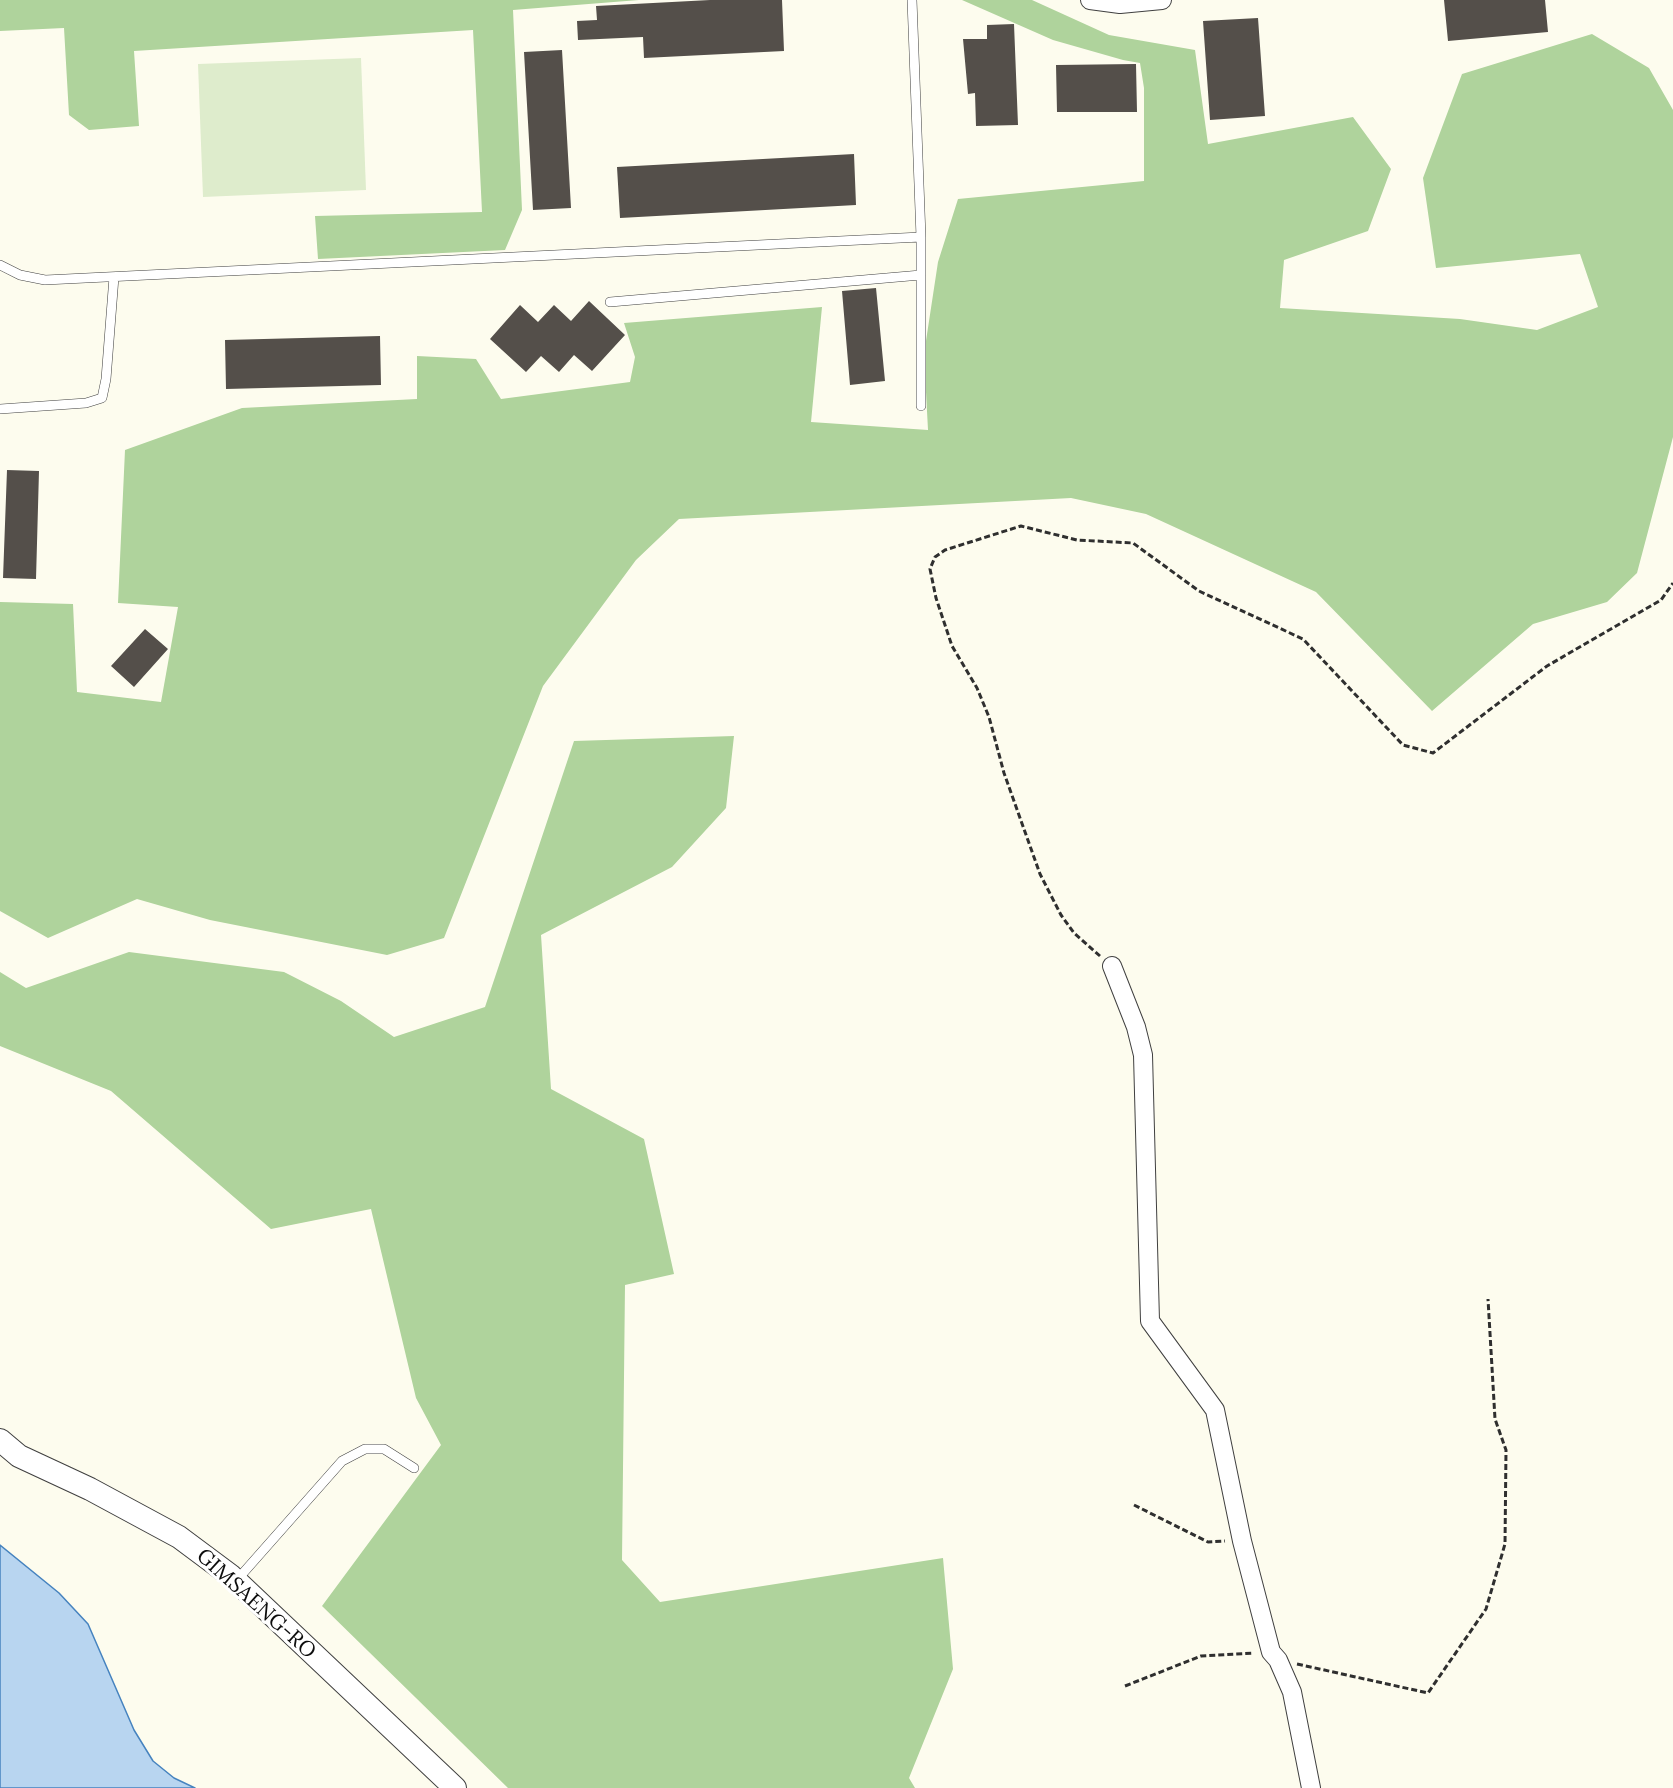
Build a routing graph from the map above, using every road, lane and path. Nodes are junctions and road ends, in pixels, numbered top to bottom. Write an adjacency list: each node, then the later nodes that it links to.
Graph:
1 (912, 0): 4 (lane)
2 (1090, 0): 3 (street)
3 (1162, 0)
4 (921, 237): 6 (lane); 7 (lane)
5 (0, 265): 7 (lane)
6 (921, 275): 8 (lane); 9 (lane)
7 (114, 277): 10 (lane)
8 (610, 302)
9 (921, 406)
10 (0, 410)
11 (1673, 583): 12 (path)
12 (1112, 966): 17 (street)
13 (1488, 1299): 19 (path)
14 (0, 1440): 18 (street, GIMSAENG-RO)
15 (414, 1468): 18 (lane)
16 (1134, 1505): 17 (path)
17 (1242, 1540): 19 (street)
18 (236, 1581): 21 (street, GIMSAENG-RO)
19 (1274, 1656): 20 (path); 22 (street)
20 (1125, 1686)
21 (455, 1788)
22 (1311, 1788)

